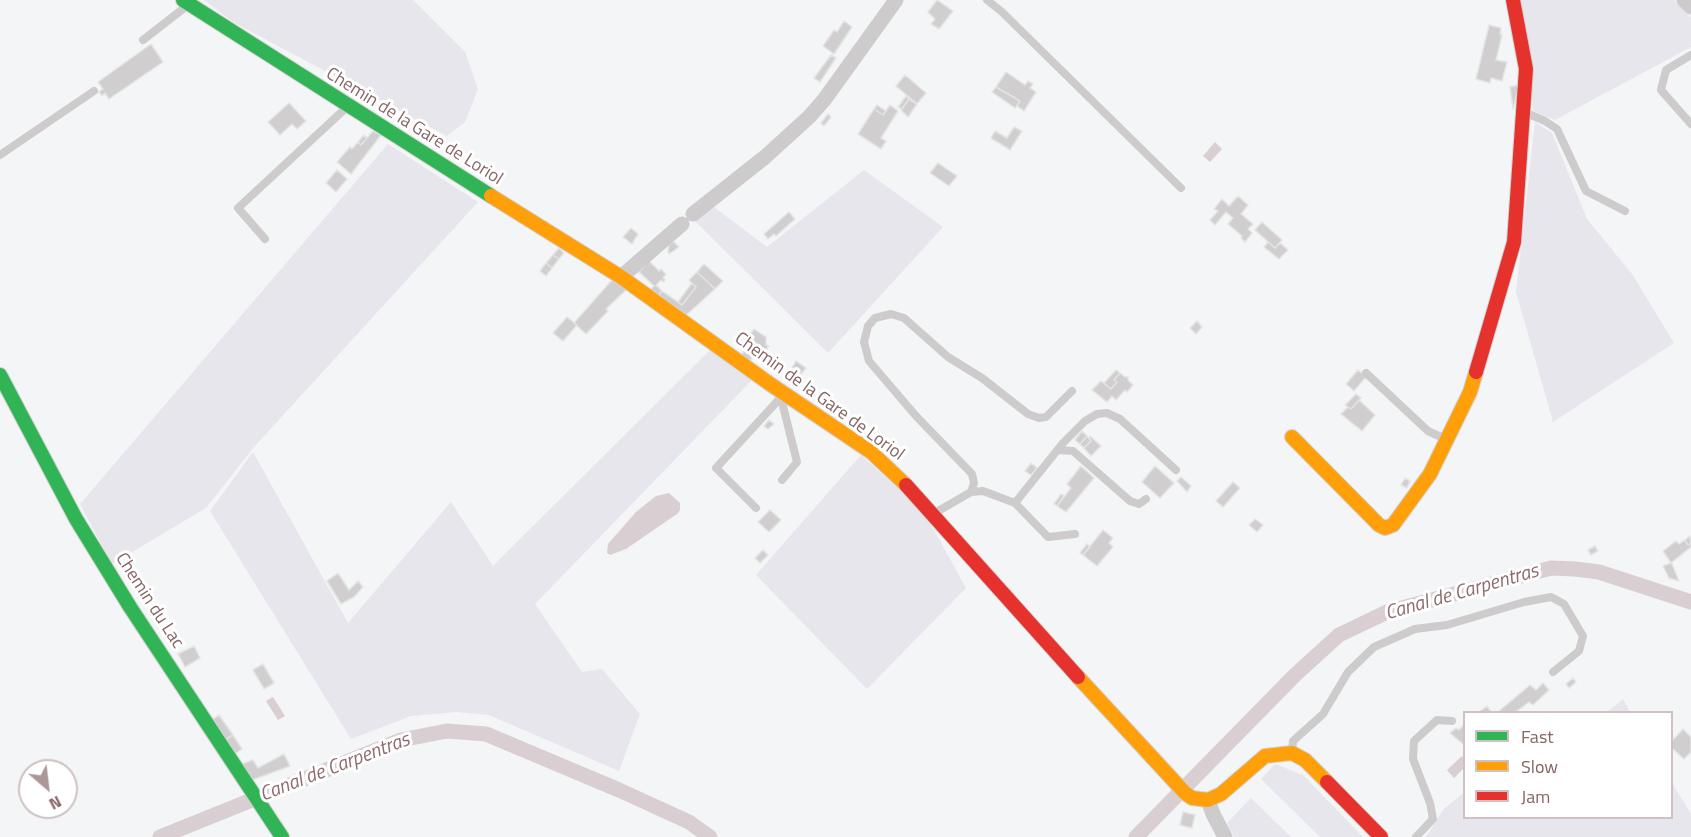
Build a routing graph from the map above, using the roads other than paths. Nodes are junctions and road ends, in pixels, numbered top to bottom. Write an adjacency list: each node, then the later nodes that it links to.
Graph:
1 (896, 0): 17 (street)
2 (987, 0): 14 (lane)
3 (1513, 0): 11 (street)
4 (1684, 0): 6 (street)
5 (186, 2): 7 (lane); 10 (street, Chemin de la Gare de Loriol)
6 (1691, 8)
7 (143, 40)
8 (1691, 55): 12 (lane)
9 (94, 91): 13 (lane)
10 (348, 106): 16 (lane); 17 (street, Chemin de la Gare de Loriol)
11 (1523, 112): 15 (lane); 22 (street)
12 (1691, 124)
13 (0, 155)
14 (1180, 188)
15 (1625, 211)
16 (265, 239)
17 (621, 277): 21 (street, Chemin de la Gare de Loriol)
18 (1366, 373): 22 (lane)
19 (2, 384): 37 (street, Chemin du Lac)
20 (1072, 392): 27 (lane)
21 (783, 396): 26 (lane); 30 (lane); 31 (street, Chemin de la Gare de Loriol)
22 (1449, 435): 23 (street)
23 (1292, 437)
24 (1058, 450): 25 (lane); 28 (lane); 29 (lane)
25 (1176, 470)
26 (782, 480)
27 (971, 492): 29 (lane); 31 (lane)
28 (1146, 500)
29 (1015, 503): 32 (lane)
30 (756, 508)
31 (932, 514): 36 (street, Chemin de la Gare de Loriol)
32 (1075, 534)
33 (1552, 672): 35 (lane)
34 (1452, 721): 40 (lane)
35 (1292, 753): 36 (street); 39 (street)
36 (1208, 800): 38 (street)
37 (282, 837)
38 (1225, 837)
39 (1381, 837)
40 (1416, 837)

